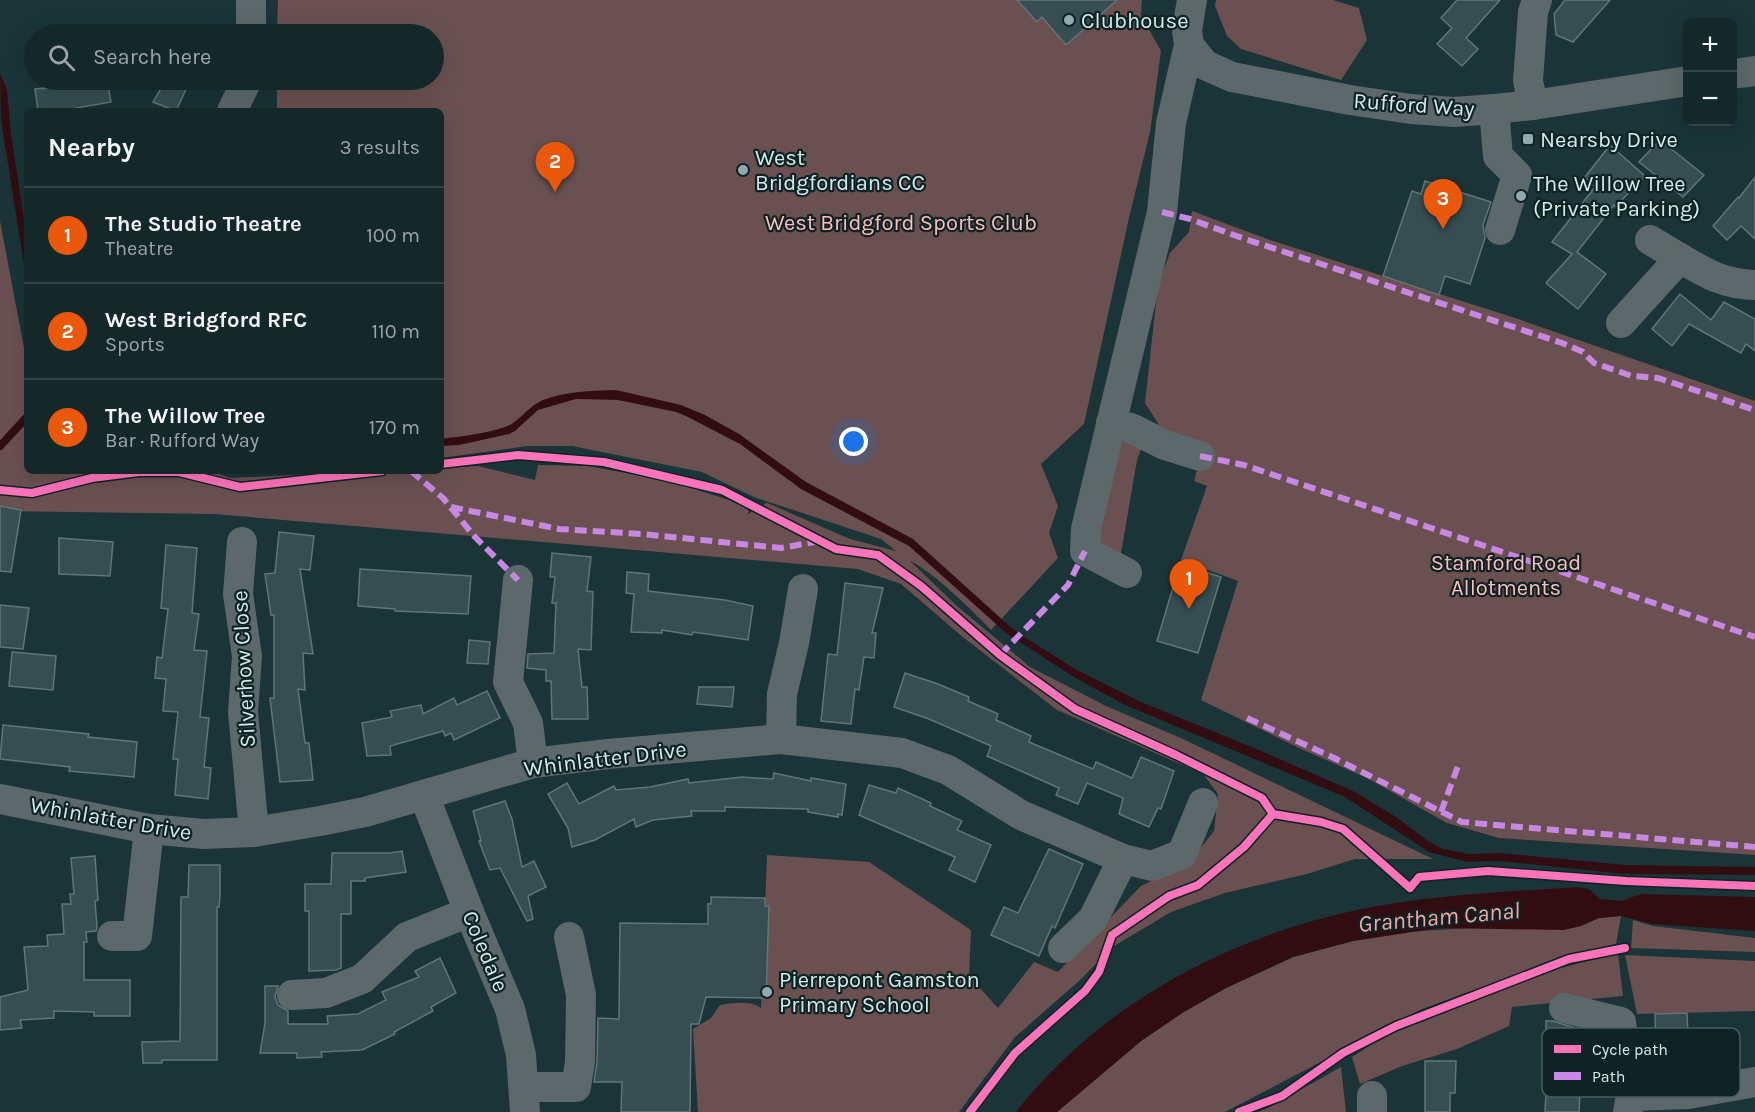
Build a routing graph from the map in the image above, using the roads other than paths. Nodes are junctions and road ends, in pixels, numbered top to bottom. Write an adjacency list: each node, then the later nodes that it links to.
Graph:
1 (251, 0): 4 (street)
2 (1192, 0): 5 (street)
3 (1537, 0): 10 (street)
4 (251, 24)
5 (1189, 45): 12 (street, Rufford Way); 18 (street)
6 (1755, 71): 7 (street)
7 (1737, 74)
8 (1683, 82): 10 (street, Rufford Way)
9 (242, 90): 11 (street)
10 (1533, 105): 12 (street, Rufford Way)
11 (233, 108)
12 (1494, 109): 13 (street)
13 (1500, 230)
14 (1650, 240): 15 (street)
15 (1680, 258): 16 (street); 17 (street)
16 (1755, 285)
17 (1621, 323)
18 (1111, 423): 19 (street); 21 (street)
19 (1200, 456)
20 (242, 542): 30 (street, Silverhow Close)
21 (1127, 573)
22 (518, 580): 25 (street)
23 (803, 589): 24 (street)
24 (781, 739): 25 (street, Whinlatter Drive); 31 (street, Whinlatter Drive)
25 (533, 763): 26 (street, Whinlatter Drive)
26 (424, 795): 30 (street, Whinlatter Drive); 32 (street, Coledale)
27 (0, 799): 29 (street, Whinlatter Drive)
28 (1203, 803): 31 (street, Whinlatter Drive)
29 (149, 829): 30 (street, Whinlatter Drive); 33 (street)
30 (254, 832)
31 (1123, 859): 35 (street)
32 (469, 912): 36 (street); 42 (street, Coledale)
33 (112, 936)
34 (569, 937): 42 (street)
35 (1063, 948)
36 (291, 995)
37 (1564, 1008): 38 (street)
38 (1622, 1028)
39 (1755, 1082): 40 (street)
40 (1740, 1085)
41 (1671, 1097): 43 (street)
42 (525, 1100)
43 (1630, 1104)

